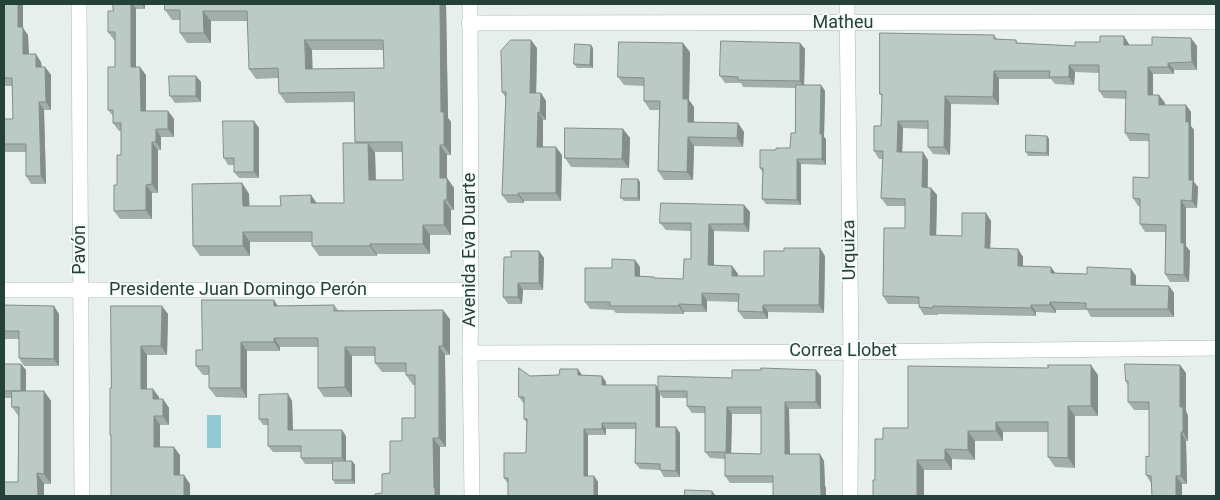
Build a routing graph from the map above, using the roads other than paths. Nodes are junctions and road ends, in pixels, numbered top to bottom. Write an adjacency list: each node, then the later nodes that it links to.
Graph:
1 (79, 4): 8 (street, Pavón)
2 (470, 4): 5 (street, Avenida Eva Duarte)
3 (847, 4): 6 (street, Urquiza)
4 (1216, 22): 6 (street, Matheu)
5 (470, 23): 6 (street, Matheu); 9 (street, Avenida Eva Duarte)
6 (847, 23): 11 (street, Urquiza)
7 (4, 290): 8 (street, Presidente Juan Domingo Perón)
8 (80, 290): 9 (street, Presidente Juan Domingo Perón); 13 (street, Pavón)
9 (471, 290): 12 (street, Avenida Eva Duarte)
10 (1216, 348): 11 (street, Correa Llobet)
11 (852, 352): 12 (street, Correa Llobet); 15 (street, Urquiza)
12 (470, 353): 14 (street, Avenida Eva Duarte)
13 (82, 496)
14 (472, 496)
15 (850, 496)

